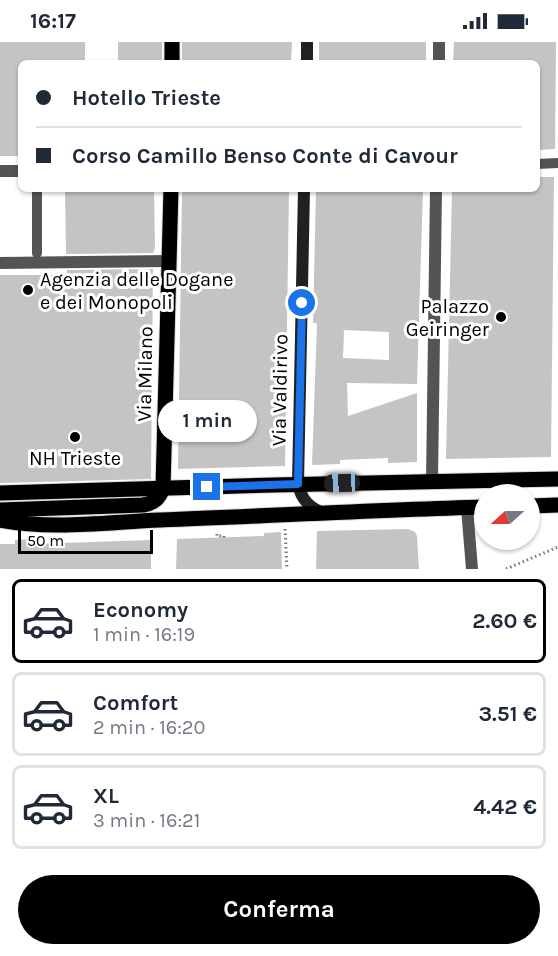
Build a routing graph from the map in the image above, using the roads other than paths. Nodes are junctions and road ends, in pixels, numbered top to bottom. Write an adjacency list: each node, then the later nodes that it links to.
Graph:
1 (172, 42): 4 (main road)
2 (307, 42): 5 (main road)
3 (439, 42): 6 (street)
4 (172, 60)
5 (306, 60)
6 (438, 60)
7 (558, 163): 8 (street)
8 (540, 164)
9 (0, 171): 10 (street)
10 (18, 171)
11 (37, 192): 15 (street)
12 (171, 192): 16 (main road, Via Milano)
13 (304, 192): 20 (main road, Via Valdirivo)
14 (436, 192): 19 (street)
15 (37, 253)
16 (169, 261): 17 (street); 21 (main road, Via Milano)
17 (0, 262)
18 (558, 479): 19 (main road)
19 (432, 481): 20 (main road)
20 (298, 484): 21 (main road); 28 (main road)
21 (163, 488): 22 (main road); 27 (main road)
22 (0, 494)
23 (558, 505): 24 (main road)
24 (540, 506)
25 (467, 508): 26 (main road); 28 (main road); 30 (street)
26 (474, 508)
27 (0, 510)
28 (323, 513): 29 (main road)
29 (0, 520)
30 (472, 569)

